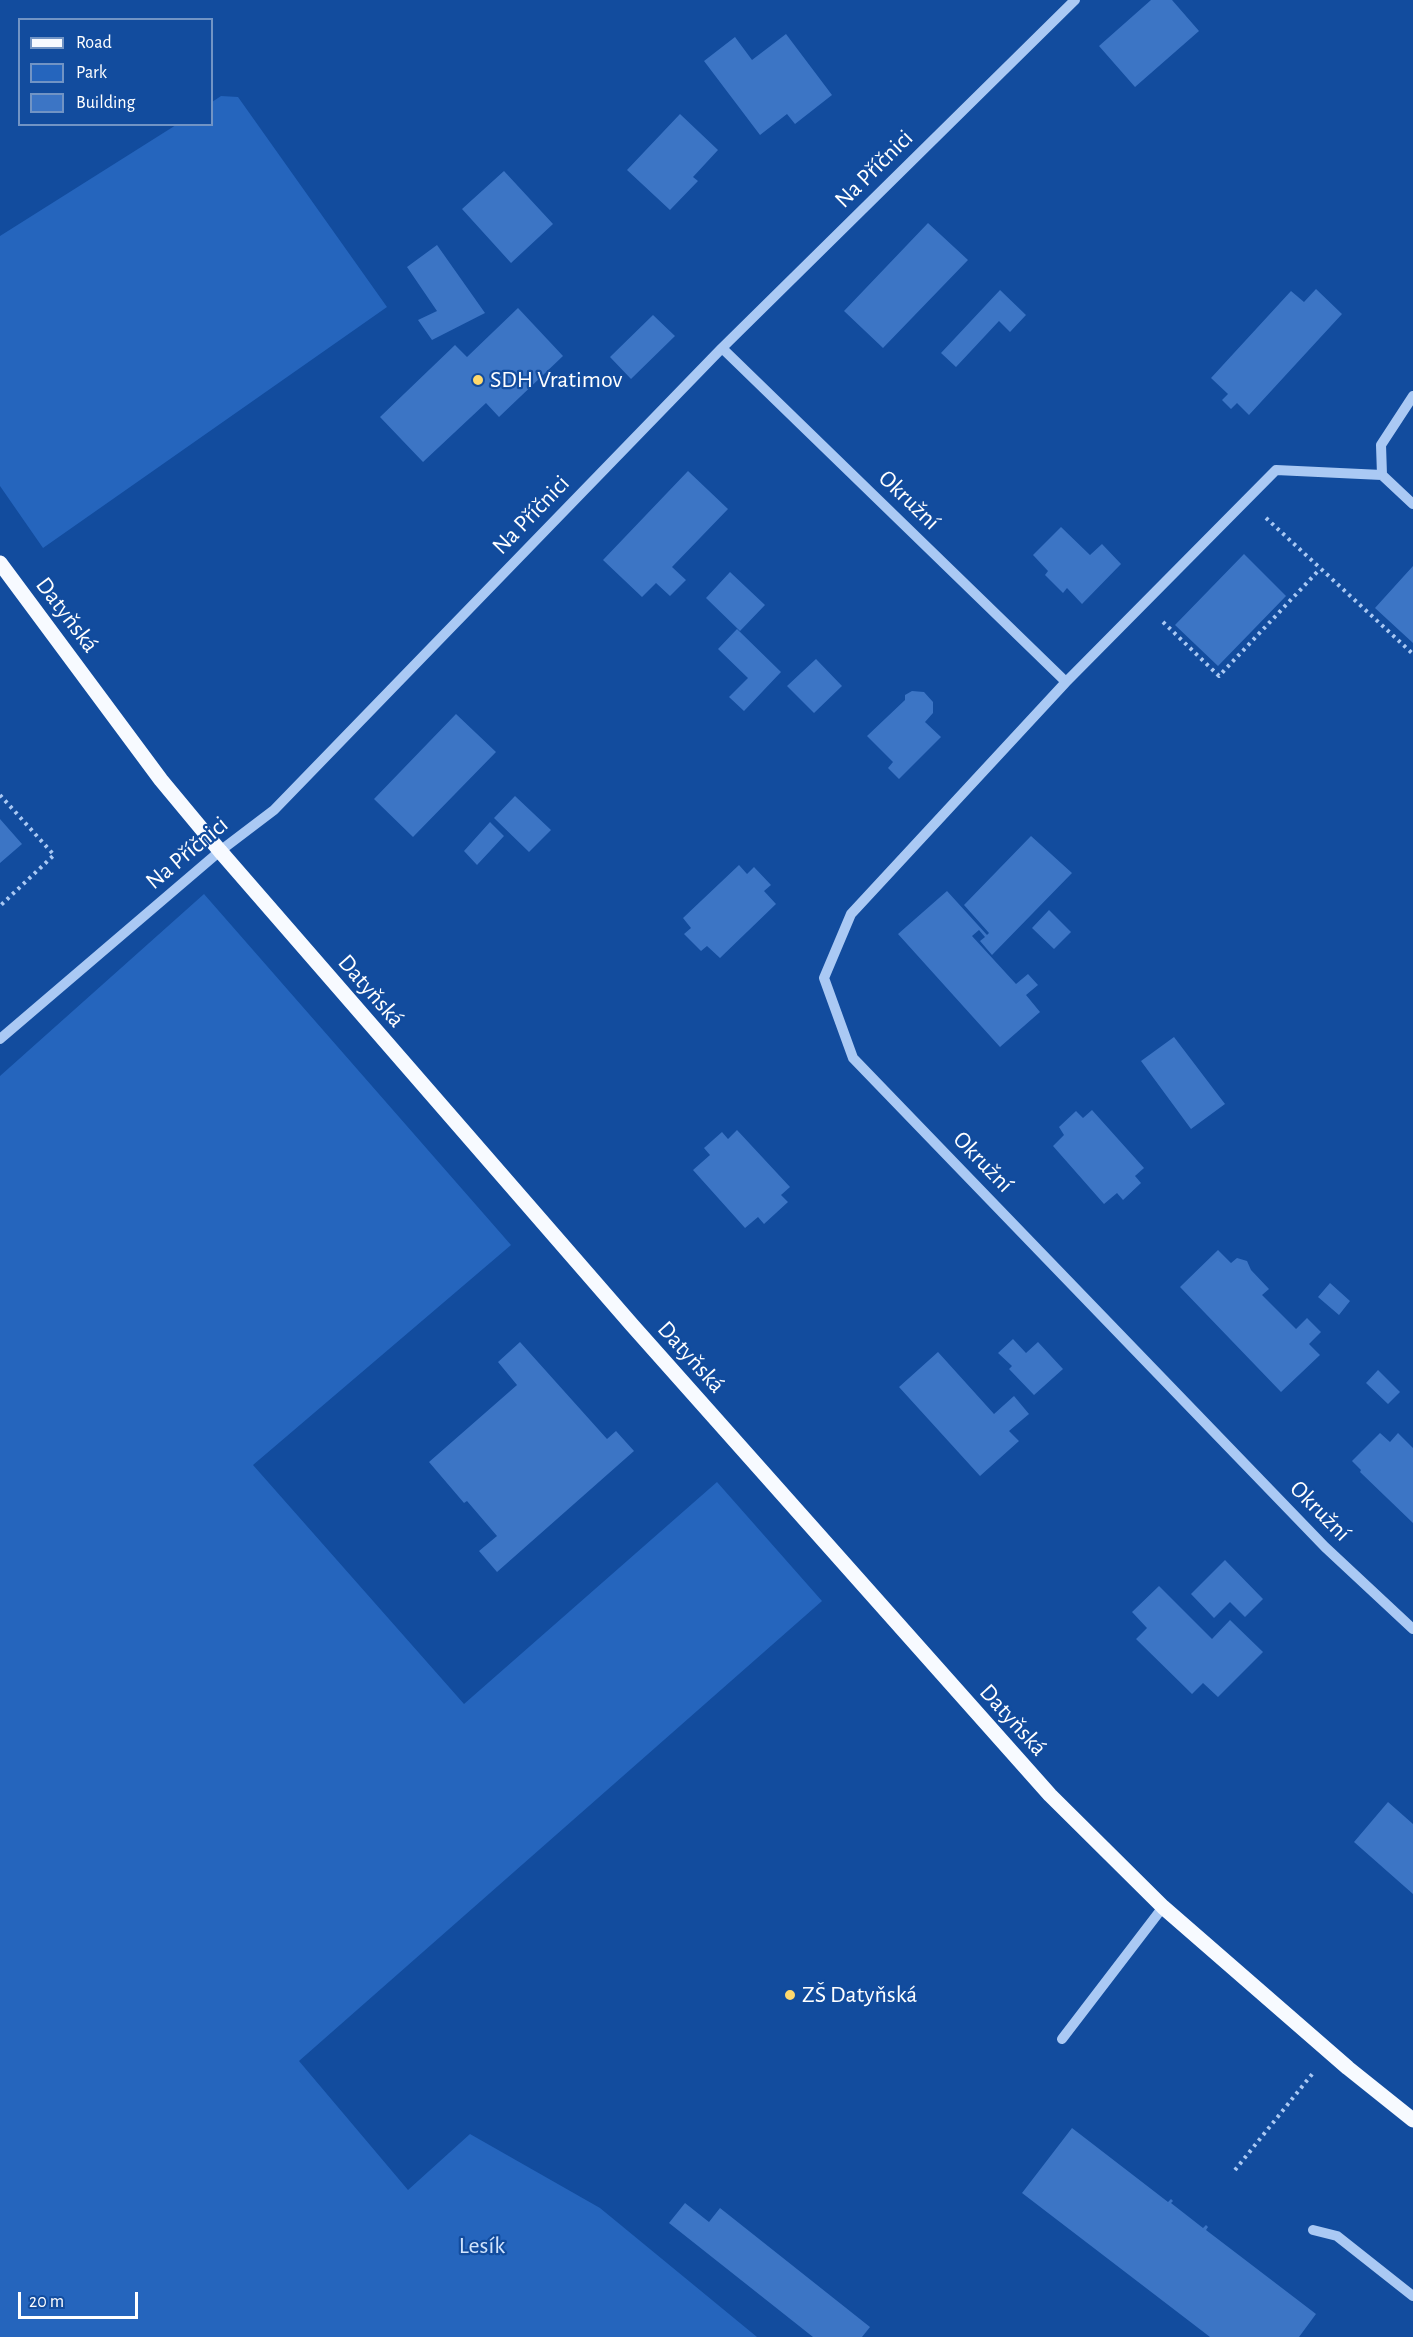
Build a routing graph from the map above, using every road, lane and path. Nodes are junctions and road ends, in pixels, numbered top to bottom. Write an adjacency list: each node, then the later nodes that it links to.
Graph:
1 (1075, 0): 2 (street, Na Příčnici)
2 (722, 348): 11 (street, Okružní); 13 (street, Na Příčnici)
3 (1413, 396): 4 (street)
4 (1382, 475): 5 (street, Okružní); 6 (street)
5 (1246, 500): 8 (path); 9 (street, Okružní)
6 (1413, 504)
7 (0, 563): 13 (main road, Datyňská)
8 (1320, 569): 9 (path); 10 (path)
9 (1144, 603): 11 (street, Okružní)
10 (1413, 654)
11 (1066, 682): 16 (street, Okružní)
12 (0, 795): 14 (path)
13 (220, 851): 15 (street, Na Příčnici); 17 (main road, Datyňská)
14 (0, 906)
15 (1, 1036)
16 (1413, 1629)
17 (1162, 1907): 18 (street); 19 (main road, Datyňská)
18 (1062, 2039)
19 (1348, 2068): 20 (main road, Datyňská); 21 (path)
20 (1413, 2120)
21 (1234, 2170)
22 (1313, 2230): 23 (street)
23 (1413, 2296)

